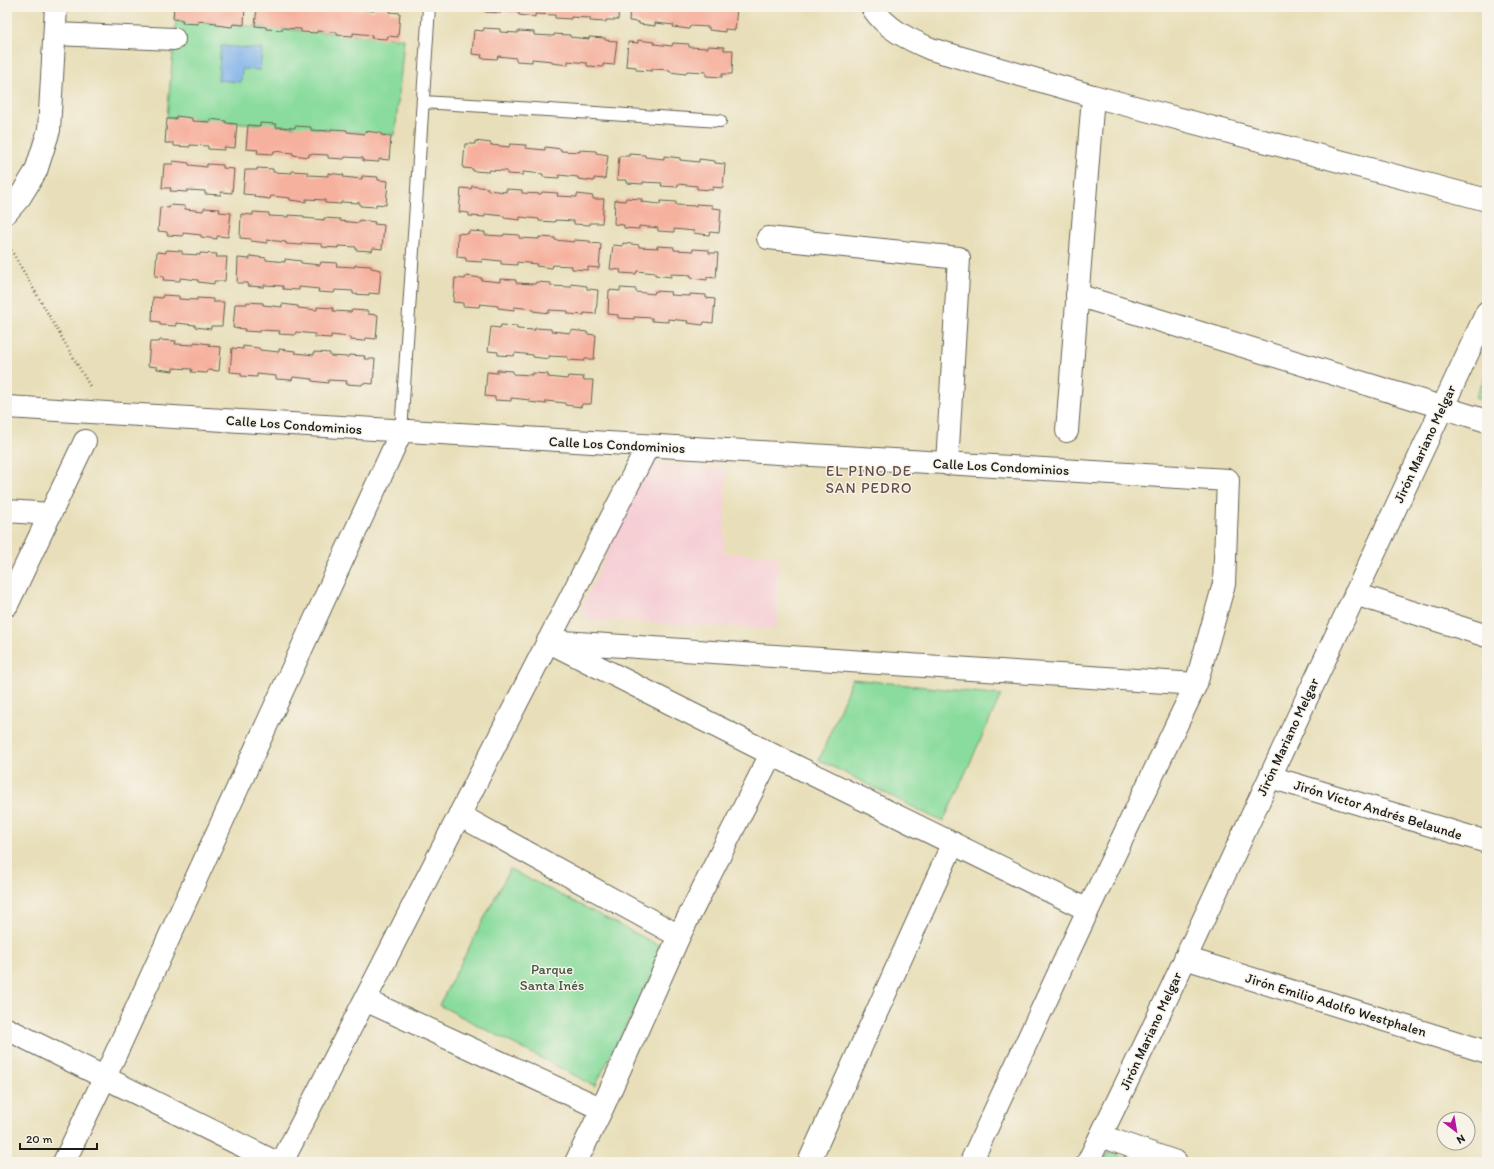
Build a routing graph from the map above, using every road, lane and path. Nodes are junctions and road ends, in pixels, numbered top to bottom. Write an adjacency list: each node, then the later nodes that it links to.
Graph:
1 (56, 7): 4 (street)
2 (429, 7): 7 (lane)
3 (872, 7): 6 (street)
4 (55, 34): 5 (street); 10 (street)
5 (174, 39)
6 (1093, 96): 9 (street); 13 (street)
7 (423, 102): 8 (lane); 20 (lane)
8 (720, 121)
9 (1487, 200)
10 (7, 212)
11 (768, 238): 23 (street)
12 (7, 243): 17 (path)
13 (1077, 295): 16 (street); 19 (street)
14 (1487, 312): 16 (street, Jirón Mariano Melgar)
15 (7, 407): 17 (street, Calle Los Condominios)
16 (1442, 407): 18 (street); 26 (street, Jirón Mariano Melgar)
17 (106, 413): 20 (street, Calle Los Condominios)
18 (1487, 422)
19 (1067, 431)
20 (401, 432): 22 (street, Calle Los Condominios); 42 (street)
21 (85, 441): 25 (street)
22 (648, 446): 23 (street, Calle Los Condominios); 29 (street)
23 (947, 464): 30 (street, Calle Los Condominios)
24 (7, 511): 25 (street)
25 (50, 514): 27 (street)
26 (1355, 594): 28 (street); 32 (street, Jirón Mariano Melgar)
27 (7, 605)
28 (1487, 636)
29 (548, 641): 30 (street); 31 (street); 33 (street)
30 (1196, 684): 36 (street)
31 (771, 754): 35 (street); 37 (street)
32 (1270, 777): 34 (street, Jirón Víctor Andrés Belaunde); 38 (street, Jirón Mariano Melgar)
33 (459, 815): 37 (street); 39 (street)
34 (1487, 842)
35 (953, 843): 36 (street); 49 (street)
36 (1088, 910): 50 (street)
37 (679, 936): 43 (street)
38 (1185, 958): 41 (street, Jirón Emilio Adolfo Westphalen); 44 (street, Jirón Mariano Melgar)
39 (365, 1000): 43 (street); 47 (street)
40 (7, 1029): 42 (street)
41 (1487, 1052)
42 (105, 1077): 45 (street); 46 (street)
43 (602, 1109): 48 (street)
44 (1100, 1136): 51 (street, Jirón Mariano Melgar); 52 (street)
45 (64, 1162)
46 (275, 1162)
47 (282, 1162)
48 (576, 1162)
49 (809, 1162)
50 (971, 1162)
51 (1088, 1162)
52 (1176, 1162)

